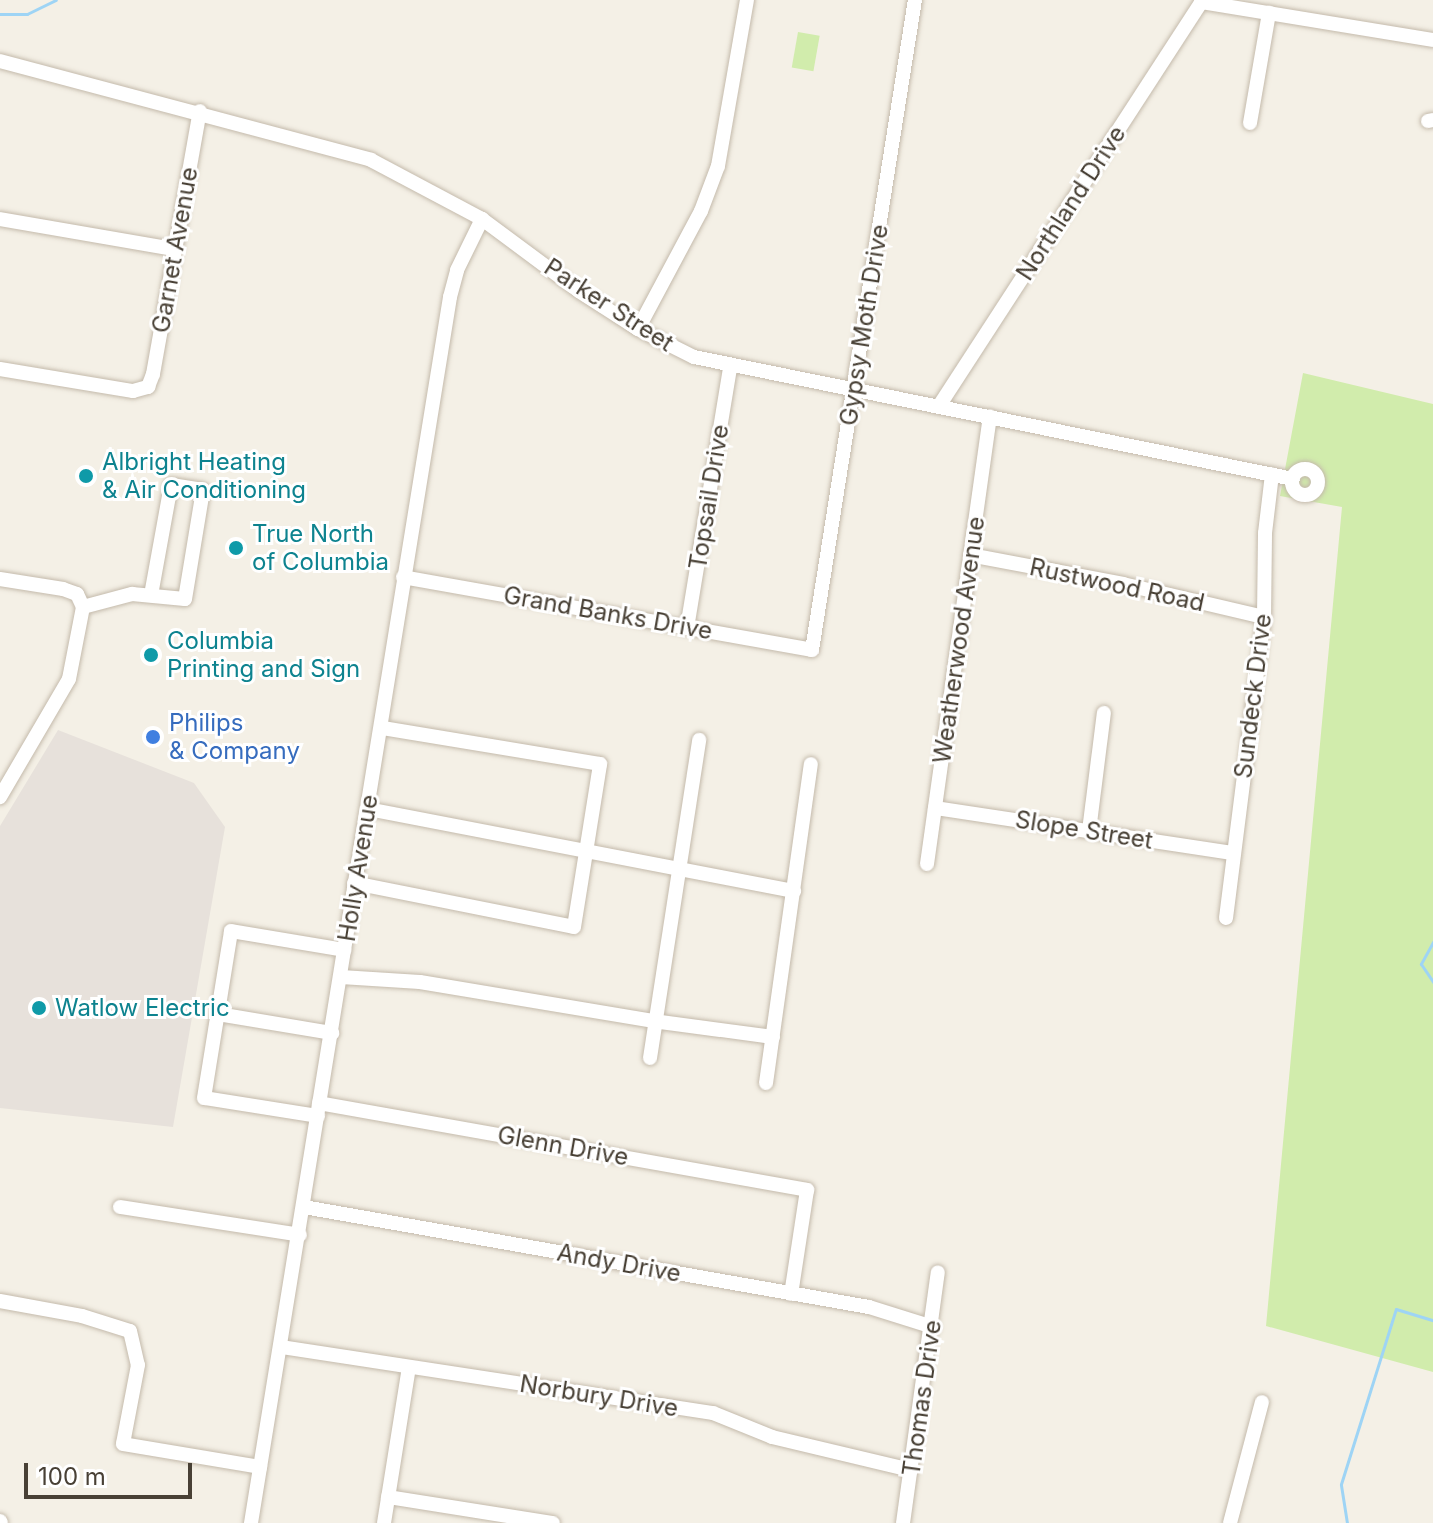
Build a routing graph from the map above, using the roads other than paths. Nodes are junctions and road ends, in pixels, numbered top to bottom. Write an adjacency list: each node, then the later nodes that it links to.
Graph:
1 (747, 0): 12 (street)
2 (915, 0): 15 (street, Gypsy Moth Drive)
3 (1202, 1): 4 (street); 16 (street, Northland Drive)
4 (1269, 13): 5 (street); 8 (street)
5 (1433, 40)
6 (0, 61): 7 (street, Parker Street)
7 (200, 111): 10 (street, Parker Street); 11 (street, Garnet Avenue)
8 (1250, 123)
9 (0, 219): 11 (street)
10 (482, 219): 12 (street, Parker Street); 21 (street, Holly Avenue)
11 (174, 249): 14 (street, Garnet Avenue)
12 (638, 329): 13 (street, Parker Street)
13 (730, 367): 15 (street, Parker Street); 26 (street, Topsail Drive)
14 (0, 369)
15 (853, 390): 16 (street, Parker Street); 27 (street, Gypsy Moth Drive)
16 (939, 406): 17 (street, Parker Street)
17 (990, 416): 18 (street, Parker Street); 20 (street, Weatherwood Avenue)
18 (1272, 474): 19 (street, Parker Street); 25 (street, Sundeck Drive)
19 (1293, 479)
20 (970, 555): 25 (street, Rustwood Road); 33 (street, Weatherwood Avenue)
21 (403, 577): 26 (street, Grand Banks Drive); 29 (street, Holly Avenue)
22 (0, 579): 24 (street)
23 (151, 595): 23 (street); 24 (street)
24 (80, 600): 32 (street)
25 (1264, 617): 37 (street, Sundeck Drive)
26 (687, 628): 27 (street, Grand Banks Drive)
27 (812, 650)
28 (1104, 713): 35 (street)
29 (382, 728): 34 (street, Holly Avenue); 36 (street)
30 (699, 740): 39 (street)
31 (811, 764): 41 (street)
32 (0, 797)
33 (935, 808): 35 (street, Slope Street); 38 (street, Weatherwood Avenue)
34 (368, 809): 36 (street); 40 (street, Holly Avenue)
35 (1089, 831): 37 (street, Slope Street)
36 (588, 848): 39 (street); 40 (street)
37 (1234, 853): 42 (street, Sundeck Drive)
38 (927, 864)
39 (677, 867): 41 (street); 46 (street)
40 (354, 883): 43 (street, Holly Avenue)
41 (794, 891): 48 (street)
42 (1226, 918)
43 (344, 950): 44 (street, Holly Avenue); 45 (street)
44 (341, 977): 46 (street); 47 (street, Holly Avenue)
45 (218, 1014): 47 (street); 51 (street, Glenn Drive)
46 (653, 1021): 48 (street); 49 (street)
47 (332, 1033): 51 (street, Holly Avenue)
48 (773, 1037): 50 (street)
49 (650, 1058)
50 (766, 1083)
51 (318, 1110): 53 (street, Holly Avenue); 56 (street, Glenn Drive)
52 (120, 1207): 54 (street)
53 (304, 1207): 54 (street, Holly Avenue); 56 (street, Andy Drive)
54 (300, 1235): 59 (street, Holly Avenue)
55 (938, 1272): 58 (street, Thomas Drive)
56 (791, 1294): 58 (street, Andy Drive)
57 (0, 1301): 62 (street)
58 (933, 1327): 63 (street, Thomas Drive)
59 (281, 1347): 60 (street, Norbury Drive); 62 (street, Holly Avenue)
60 (409, 1367): 63 (street, Norbury Drive); 64 (street)
61 (1262, 1402): 69 (street)
62 (260, 1467): 65 (street, Holly Avenue)
63 (911, 1470): 68 (street, Thomas Drive)
64 (388, 1497): 66 (street); 67 (street)
65 (251, 1523)
66 (384, 1523)
67 (553, 1523)
68 (903, 1523)
69 (1230, 1523)

